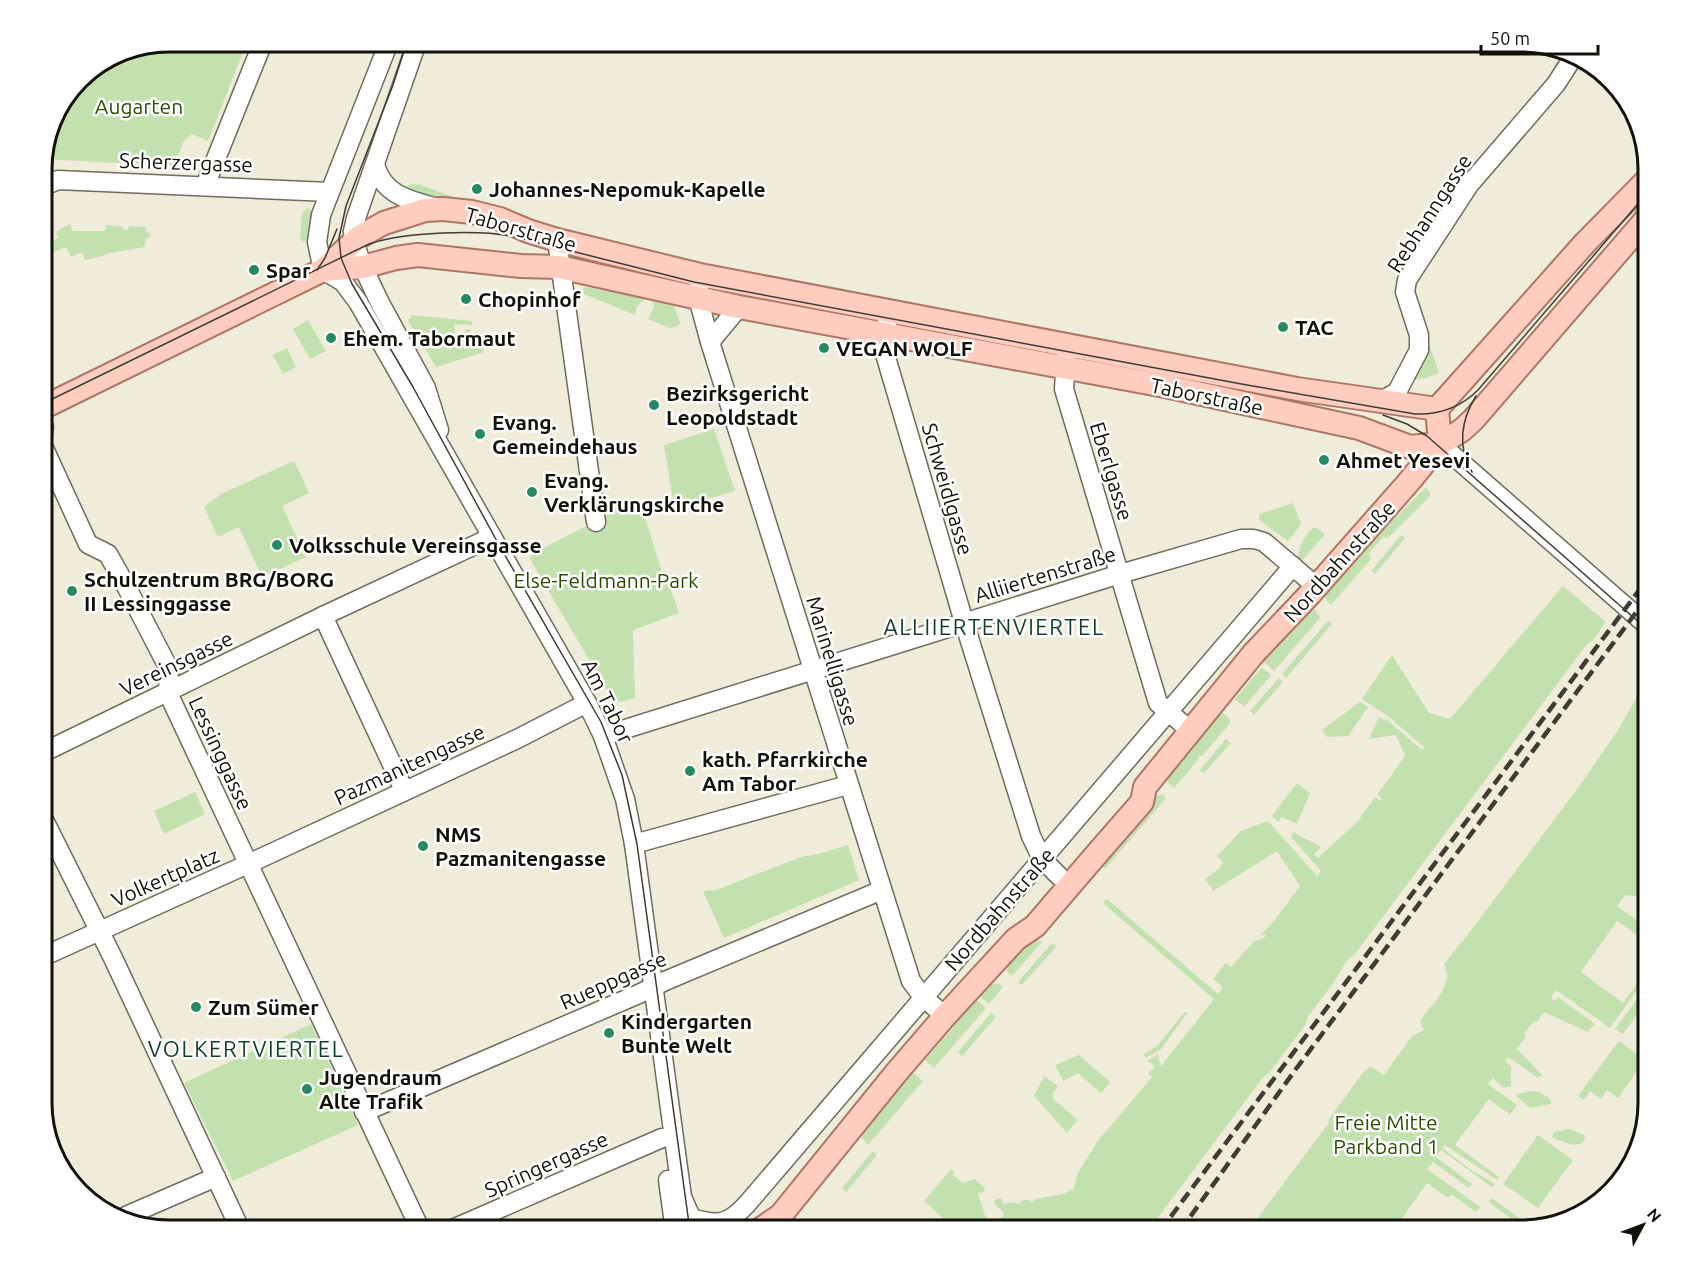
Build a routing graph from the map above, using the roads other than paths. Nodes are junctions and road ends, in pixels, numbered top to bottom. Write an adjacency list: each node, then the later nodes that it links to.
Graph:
1 (259, 53): 7 (street)
2 (385, 53): 9 (street)
3 (413, 53): 5 (street)
4 (1570, 63): 24 (street, Rebhanngasse)
5 (375, 165): 10 (street); 13 (street)
6 (53, 182): 7 (street, Scherzergasse)
7 (205, 186): 9 (street, Scherzergasse)
8 (1638, 189): 26 (main road)
9 (330, 192): 16 (street)
10 (443, 209): 12 (main road, Taborstraße); 13 (main road, Taborstraße)
11 (1638, 229): 27 (main road, Nordbahnstraße)
12 (557, 240): 15 (street); 17 (main road, Taborstraße)
13 (354, 242): 14 (street, Am Tabor); 16 (main road, Taborstraße)
14 (363, 267): 15 (main road, Taborstraße); 16 (main road, Taborstraße); 28 (street, Am Tabor)
15 (560, 267): 18 (main road, Taborstraße); 30 (street)
16 (322, 270): 25 (main road, Taborstraße); 28 (street, Am Tabor)
17 (700, 275): 18 (street); 20 (main road, Taborstraße)
18 (698, 298): 19 (main road, Taborstraße); 22 (street, Marinelligasse)
19 (739, 307): 21 (main road, Taborstraße); 22 (street)
20 (888, 311): 21 (street, Schweidlgasse); 23 (main road, Taborstraße)
21 (885, 335): 23 (main road, Taborstraße); 37 (street, Schweidlgasse)
22 (710, 342): 38 (street, Marinelligasse)
23 (1066, 356): 24 (main road, Taborstraße); 27 (main road, Taborstraße); 33 (street, Eberlgasse)
24 (1381, 401): 26 (main road, Taborstraße)
25 (53, 403)
26 (1437, 409): 27 (main road)
27 (1440, 444): 34 (main road, Nordbahnstraße); 36 (street)
28 (442, 448): 31 (street, Am Tabor)
29 (53, 468): 39 (street, Lessinggasse)
30 (596, 522)
31 (492, 537): 35 (street, Vereinsgasse); 40 (street, Am Tabor)
32 (1293, 566): 33 (street, Alliiertenstraße); 34 (street, Alliiertenstraße); 41 (street, Nordbahnstraße)
33 (1120, 574): 37 (street, Alliiertenstraße); 41 (street, Eberlgasse)
34 (1317, 587): 42 (main road, Nordbahnstraße)
35 (323, 616): 39 (street, Vereinsgasse); 47 (street)
36 (1638, 617)
37 (964, 622): 38 (street, Alliiertenstraße); 50 (street, Schweidlgasse)
38 (811, 669): 43 (street, Alliiertenstraße); 45 (street, Marinelligasse)
39 (168, 693): 44 (street, Vereinsgasse); 51 (street, Lessinggasse)
40 (587, 703): 43 (street, Am Tabor); 47 (street, Pazmanitengasse)
41 (1169, 712): 42 (street, Eberlgasse); 50 (street, Nordbahnstraße)
42 (1191, 731): 46 (main road, Nordbahnstraße)
43 (603, 736): 49 (street, Am Tabor)
44 (53, 748)
45 (848, 785): 49 (street); 53 (street, Marinelligasse)
46 (1145, 787): 52 (main road, Nordbahnstraße); 55 (main road, Nordbahnstraße)
47 (404, 790): 51 (street, Pazmanitengasse)
48 (53, 838): 54 (street)
49 (634, 844): 57 (street, Am Tabor)
50 (1042, 859): 52 (street, Schweidlgasse); 58 (street, Nordbahnstraße)
51 (248, 864): 54 (street, Volkertplatz); 60 (street, Volkertplatz)
52 (1059, 876): 55 (main road, Nordbahnstraße)
53 (882, 890): 57 (street, Rueppgasse); 58 (street, Marinelligasse)
54 (99, 931): 56 (street); 62 (street, Volkertplatz)
55 (1016, 939): 59 (main road, Nordbahnstraße)
56 (53, 952)
57 (653, 994): 60 (street, Rueppgasse); 61 (street, Am Tabor); 68 (street, Am Tabor)
58 (923, 997): 59 (street, Marinelligasse); 69 (street, Nordbahnstraße)
59 (945, 1016): 70 (main road, Nordbahnstraße)
60 (364, 1112): 65 (street)
61 (662, 1138): 66 (street, Springergasse); 67 (street, Am Tabor)
62 (216, 1177): 63 (street); 64 (street, Volkertplatz)
63 (131, 1214)
64 (236, 1220)
65 (416, 1220)
66 (473, 1220)
67 (673, 1220)
68 (692, 1220)
69 (727, 1220)
70 (780, 1220)

